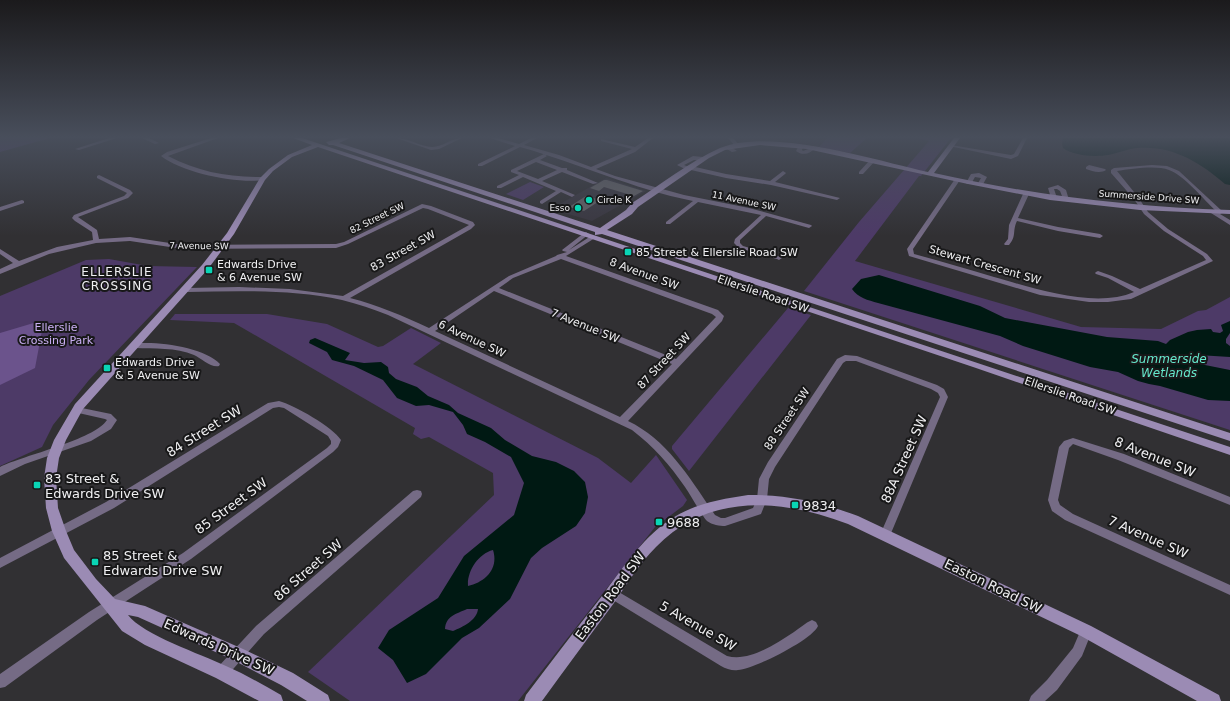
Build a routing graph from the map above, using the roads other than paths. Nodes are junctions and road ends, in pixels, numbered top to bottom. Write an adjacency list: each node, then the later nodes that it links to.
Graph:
1 (200, 171): 22 (street)
2 (270, 171): 22 (street, Edwards Drive SW)
3 (401, 171): 48 (street, Ellerslie Road SW)
4 (415, 171): 48 (street, Ellerslie Road SW)
5 (514, 171): 20 (street)
6 (560, 171): 24 (street)
7 (564, 171): 25 (street)
8 (596, 171): 29 (street, 11 Avenue SW)
9 (686, 171): 29 (street, Summerside Drive SW)
10 (702, 171): 26 (street)
11 (863, 171): 18 (street)
12 (915, 171): 19 (street, Summerside Drive SW)
13 (932, 171): 19 (street)
14 (1113, 171): 15 (street); 38 (street)
15 (1116, 171)
16 (1173, 171): 40 (street)
17 (783, 173): 26 (street)
18 (861, 173)
19 (930, 174): 23 (street, Summerside Drive SW)
20 (523, 175): 24 (street); 27 (street)
21 (99, 177): 50 (street)
22 (262, 179): 53 (street, Edwards Drive SW)
23 (957, 180): 31 (street, Summerside Drive SW); 62 (street, Stewart Crescent SW)
24 (538, 181): 28 (street)
25 (595, 183)
26 (771, 183): 32 (street)
27 (499, 187)
28 (562, 190): 30 (street); 37 (street)
29 (658, 190): 34 (street, 11 Avenue SW); 48 (street, Summerside Drive SW)
30 (572, 194)
31 (1026, 194): 33 (street, Summerside Drive SW); 43 (street)
32 (837, 198)
33 (1054, 198): 35 (street, Summerside Drive SW); 35 (street)
34 (697, 200): 42 (street, 11 Avenue SW); 44 (street)
35 (1066, 200): 38 (street, Summerside Drive SW)
36 (22, 202): 39 (street)
37 (542, 202)
38 (1143, 208): 40 (street, Summerside Drive SW); 62 (street, Stewart Crescent SW)
39 (0, 209)
40 (1216, 212): 41 (street, Summerside Drive SW); 45 (street)
41 (1230, 212)
42 (765, 214): 47 (street, 11 Avenue SW); 56 (street)
43 (1015, 219): 49 (street); 51 (street)
44 (668, 223)
45 (1230, 223)
46 (472, 224): 52 (street, 82 Street SW); 63 (street, 83 Street SW)
47 (809, 226)
48 (594, 233): 55 (street); 71 (street, Ellerslie Road SW); 74 (street, Ellerslie Road SW)
49 (1100, 236)
50 (96, 241): 53 (street, 7 Avenue SW); 57 (street, 7 Avenue SW)
51 (1007, 244)
52 (340, 245): 53 (street, 7 Avenue SW)
53 (220, 247): 61 (street, Edwards Drive SW)
54 (0, 251): 57 (street)
55 (559, 256): 60 (street); 64 (street, 8 Avenue SW)
56 (779, 258)
57 (18, 263): 58 (street, 7 Avenue SW)
58 (0, 272)
59 (1098, 274): 62 (street)
60 (493, 288): 65 (street); 68 (street, 7 Avenue SW)
61 (186, 290): 63 (street, 6 Avenue SW); 66 (street, Edwards Drive SW)
62 (1141, 292)
63 (345, 298): 65 (street, 6 Avenue SW)
64 (720, 316): 68 (street, 87 Street SW)
65 (429, 331): 73 (street, 6 Avenue SW)
66 (135, 346): 69 (street); 72 (street, Edwards Drive SW)
67 (845, 358): 81 (street, 88 Street SW); 86 (street, 88A Street SW)
68 (678, 363): 73 (street, 87 Street SW)
69 (216, 364)
70 (275, 404): 85 (street, 84 Street SW); 90 (street, 85 Street SW)
71 (1108, 409): 75 (street); 77 (street, Ellerslie Road SW); 78 (street)
72 (77, 410): 76 (street, Edwards Drive SW); 76 (street)
73 (622, 421): 84 (street, 6 Avenue SW)
74 (1230, 437)
75 (1230, 447)
76 (56, 450): 79 (street); 85 (street, Edwards Drive SW)
77 (1230, 451)
78 (1230, 455)
79 (0, 472)
80 (417, 494): 93 (street, 86 Street SW)
81 (762, 499): 84 (street, Easton Road SW); 86 (street, Easton Road SW)
82 (1230, 501): 83 (street, 8 Avenue SW)
83 (1056, 508): 88 (street, 7 Avenue SW)
84 (704, 509): 89 (street, Easton Road SW)
85 (59, 531): 87 (street, 84 Street SW); 90 (street, Edwards Drive SW)
86 (885, 535): 92 (street, Easton Road SW)
87 (0, 563)
88 (1230, 590)
89 (612, 593): 91 (street, 5 Avenue SW); 98 (street, Easton Road SW)
90 (111, 605): 93 (street, Edwards Drive SW); 94 (street, Edwards Drive SW); 95 (street, 85 Street SW)
91 (812, 626)
92 (1086, 631): 99 (street); 100 (street, Easton Road SW)
93 (237, 654): 94 (street, 86 Street SW); 97 (street, Edwards Drive SW)
94 (222, 672): 96 (street, Edwards Drive SW)
95 (0, 682)
96 (275, 701)
97 (322, 701)
98 (532, 701)
99 (1036, 701)
100 (1213, 701)

